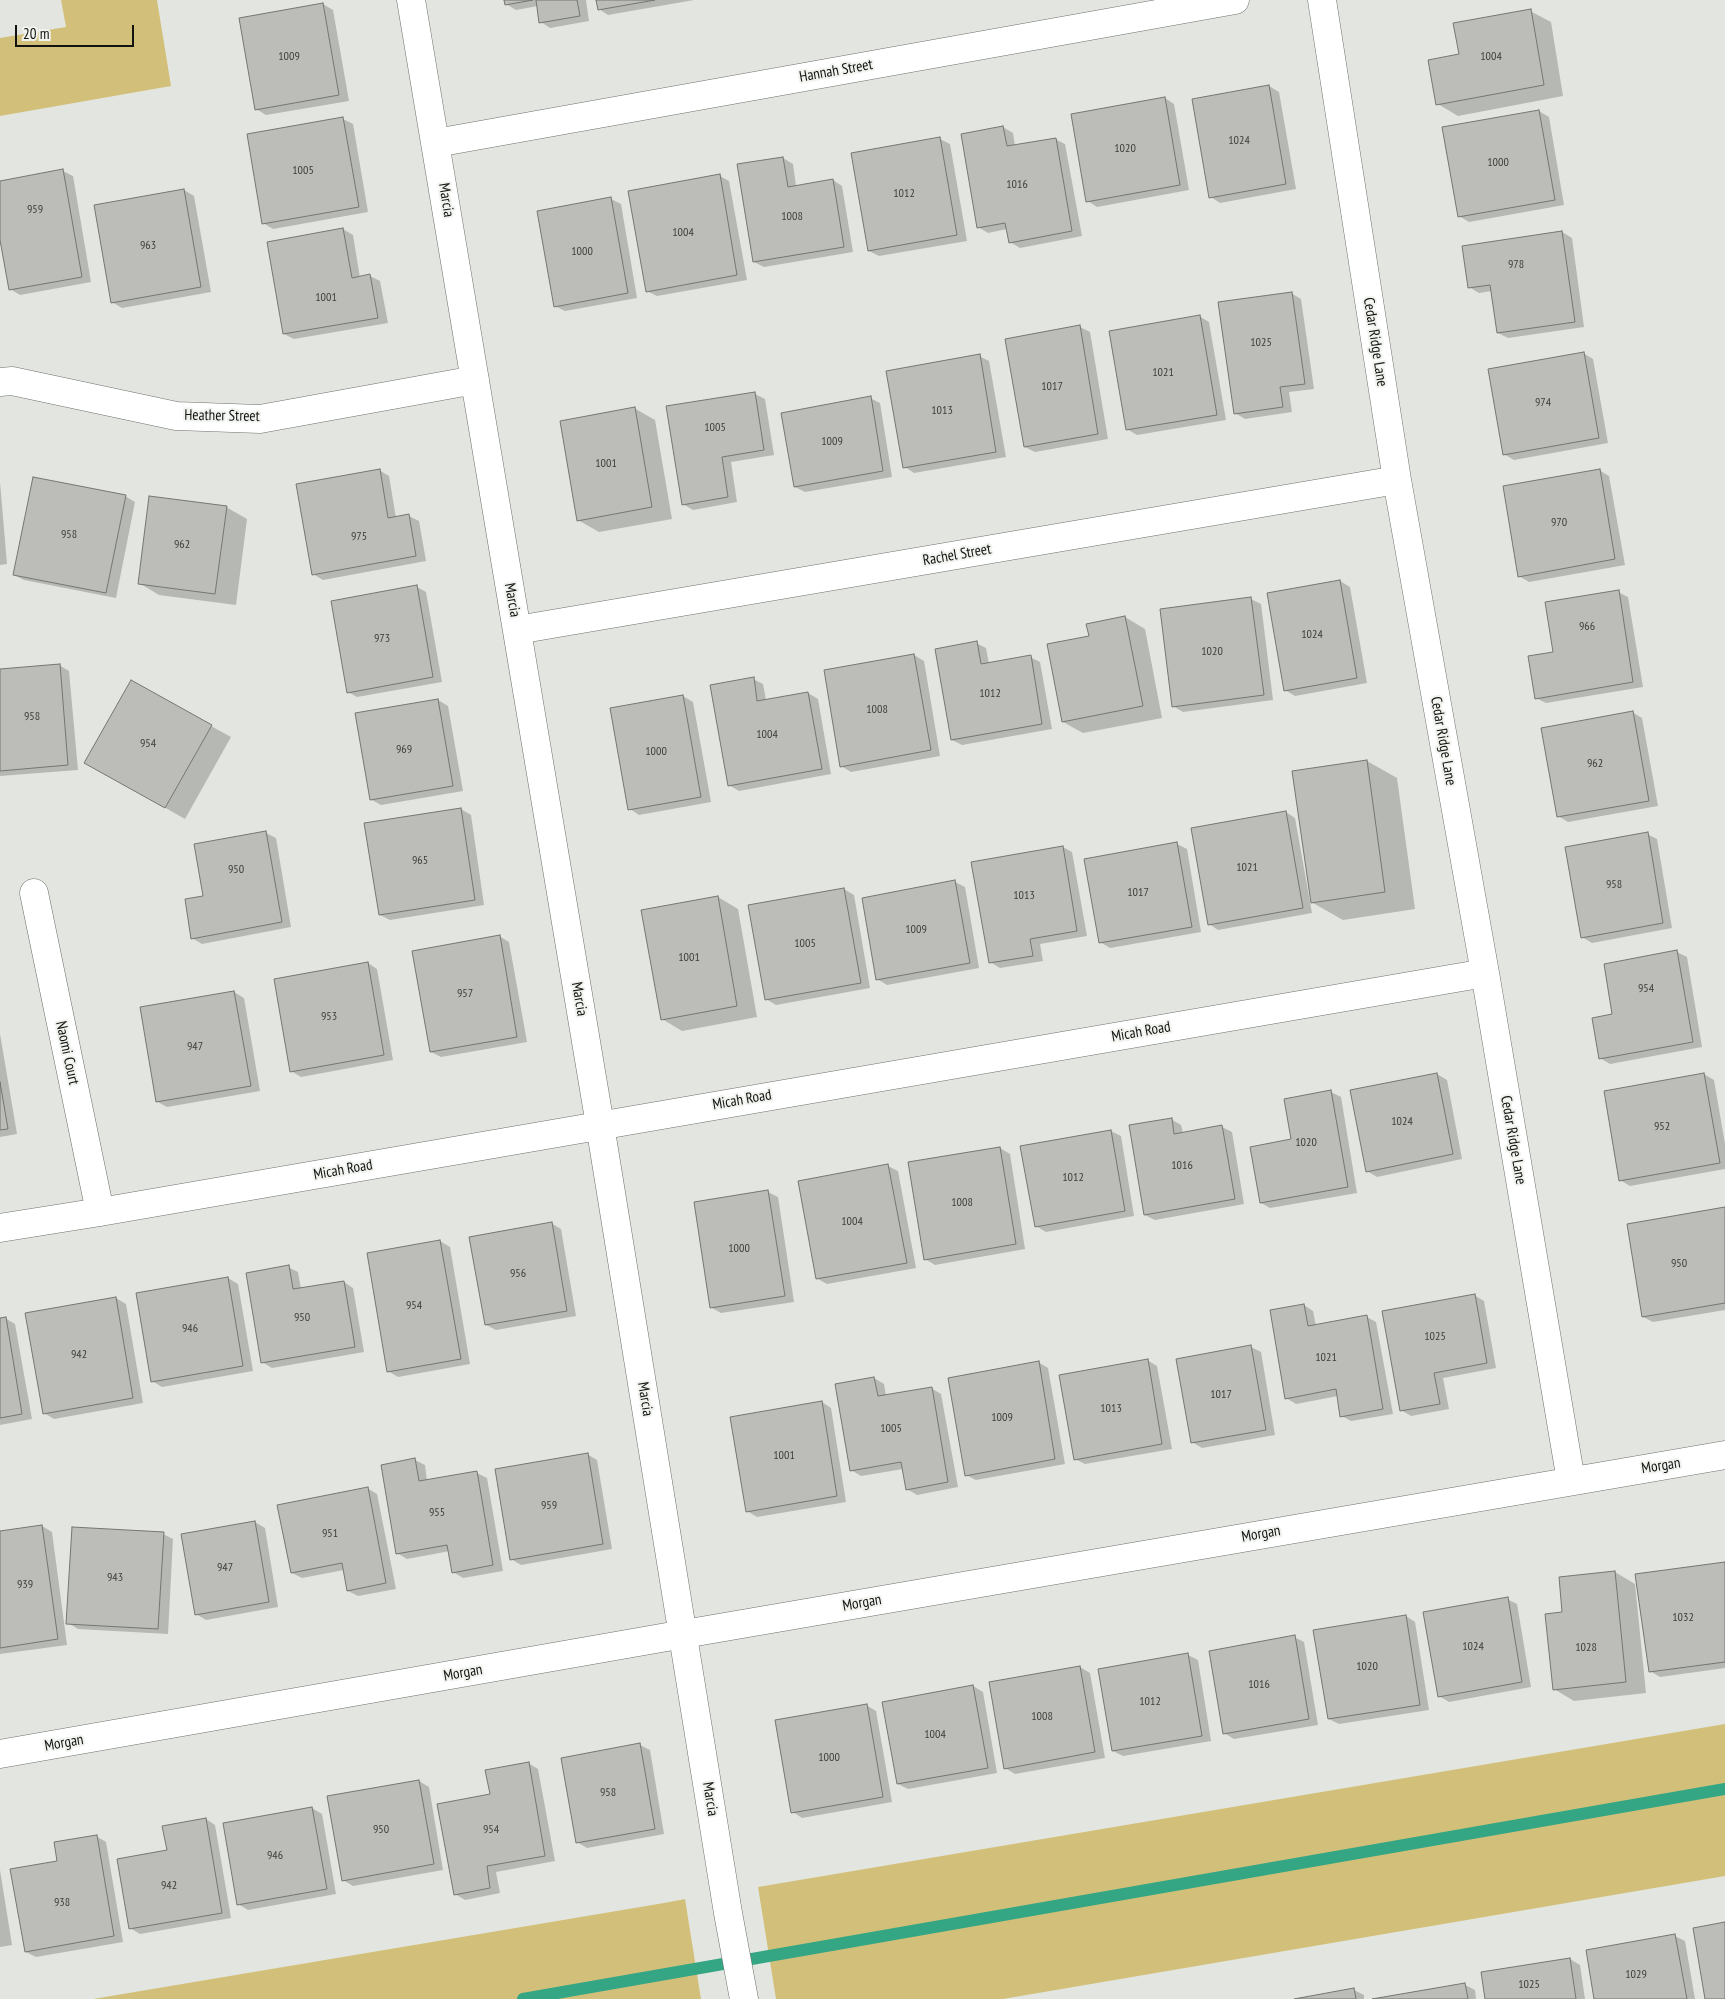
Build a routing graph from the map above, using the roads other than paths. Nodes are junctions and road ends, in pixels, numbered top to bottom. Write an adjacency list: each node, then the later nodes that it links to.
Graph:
1 (411, 0): 4 (street, Marcia)
2 (1235, 0): 4 (street, Hannah Street)
3 (1322, 0): 7 (street, Cedar Ridge Lane)
4 (436, 143): 5 (street, Marcia)
5 (475, 380): 6 (street, Heather Street); 8 (street, Marcia)
6 (0, 382)
7 (1397, 480): 8 (street, Rachel Street); 10 (street, Cedar Ridge Lane)
8 (517, 630): 11 (street, Marcia)
9 (34, 893): 12 (street, Naomi Court)
10 (1484, 973): 11 (street, Micah Road); 15 (street, Cedar Ridge Lane)
11 (600, 1125): 12 (street, Micah Road); 16 (street, Marcia)
12 (100, 1212): 13 (street, Micah Road)
13 (0, 1228)
14 (1725, 1455): 15 (street, Morgan)
15 (1571, 1481): 16 (street, Morgan)
16 (684, 1634): 17 (street, Morgan); 18 (street, Marcia)
17 (0, 1754)
18 (744, 1999)

